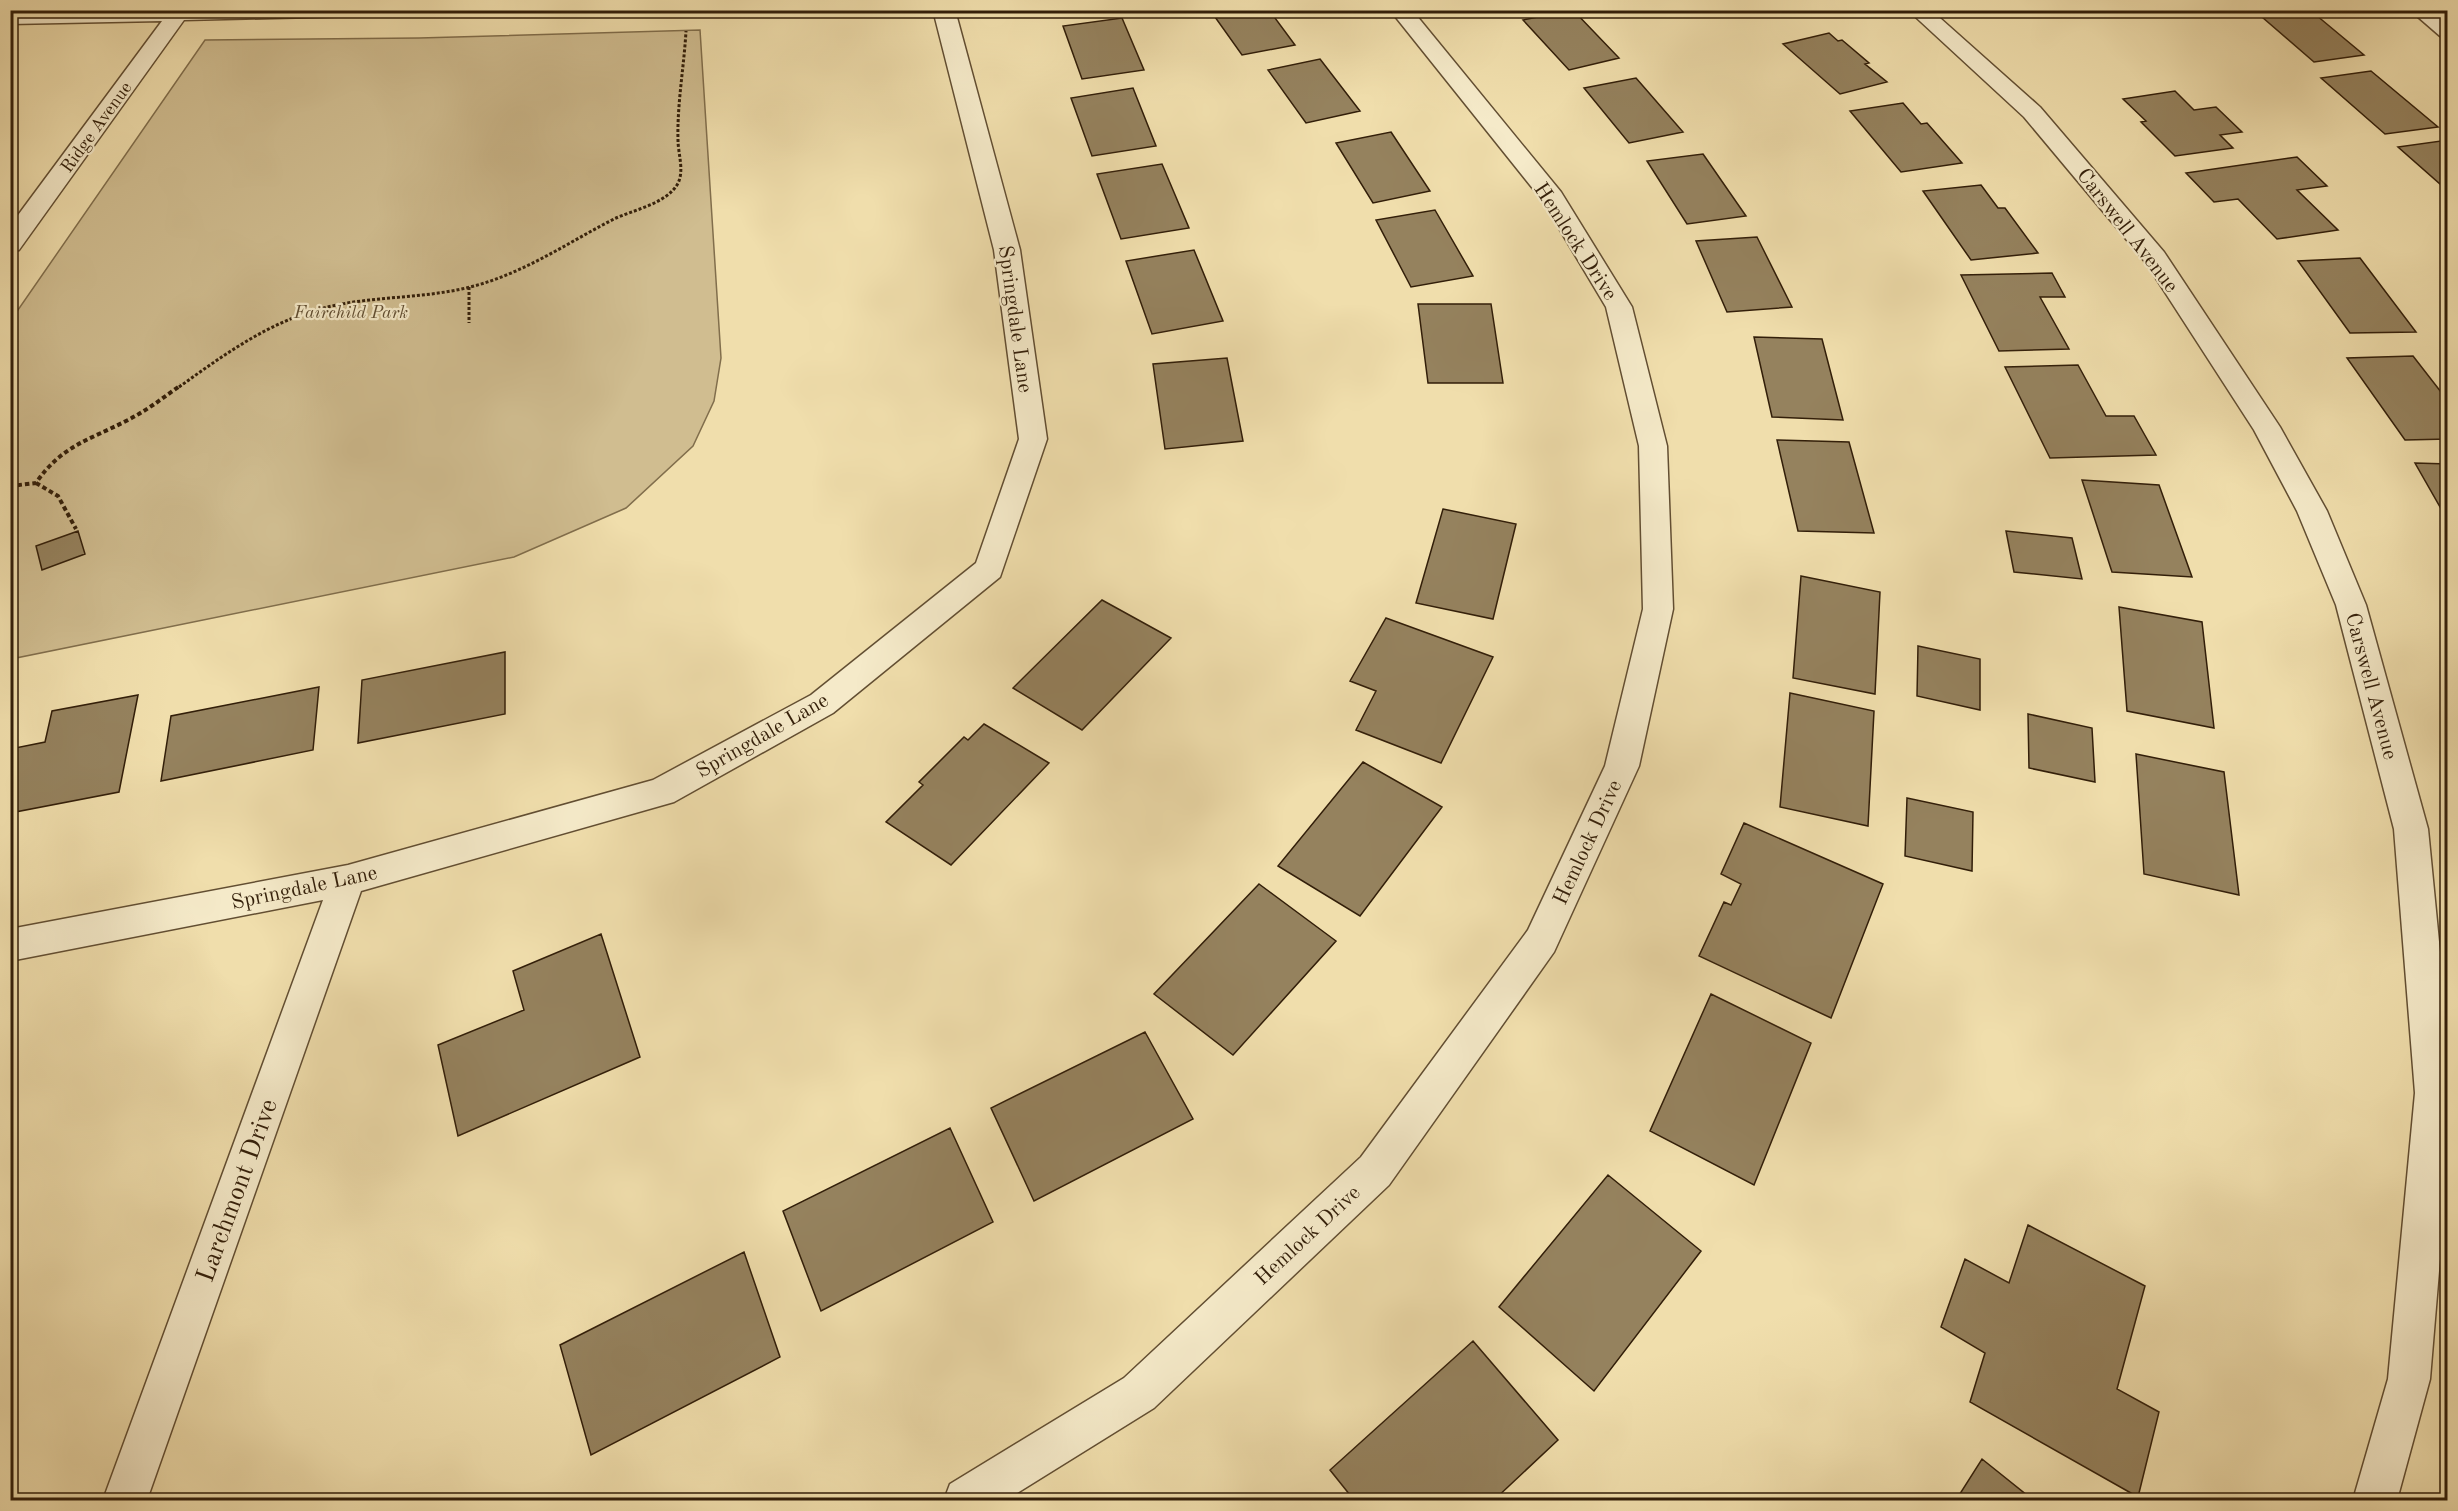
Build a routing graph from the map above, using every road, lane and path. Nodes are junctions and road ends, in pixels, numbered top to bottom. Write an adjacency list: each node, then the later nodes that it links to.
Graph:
1 (358, 10): 6 (street)
2 (944, 10): 16 (street, Springdale Lane)
3 (1400, 10): 20 (street, Hemlock Drive)
4 (1918, 10): 18 (street, Carswell Avenue)
5 (2420, 10): 9 (street)
6 (180, 12): 7 (street); 10 (street, Ridge Avenue)
7 (10, 18)
8 (686, 31): 11 (path)
9 (2448, 31)
10 (10, 244)
11 (469, 287): 12 (path); 13 (path)
12 (469, 323)
13 (36, 483): 14 (path); 15 (path)
14 (10, 486)
15 (76, 529)
16 (348, 880): 17 (street, Springdale Lane); 19 (street, Larchmont Drive)
17 (10, 945)
18 (2441, 1096): 21 (street, Carswell Avenue)
19 (125, 1500)
20 (966, 1500)
21 (2375, 1500)

